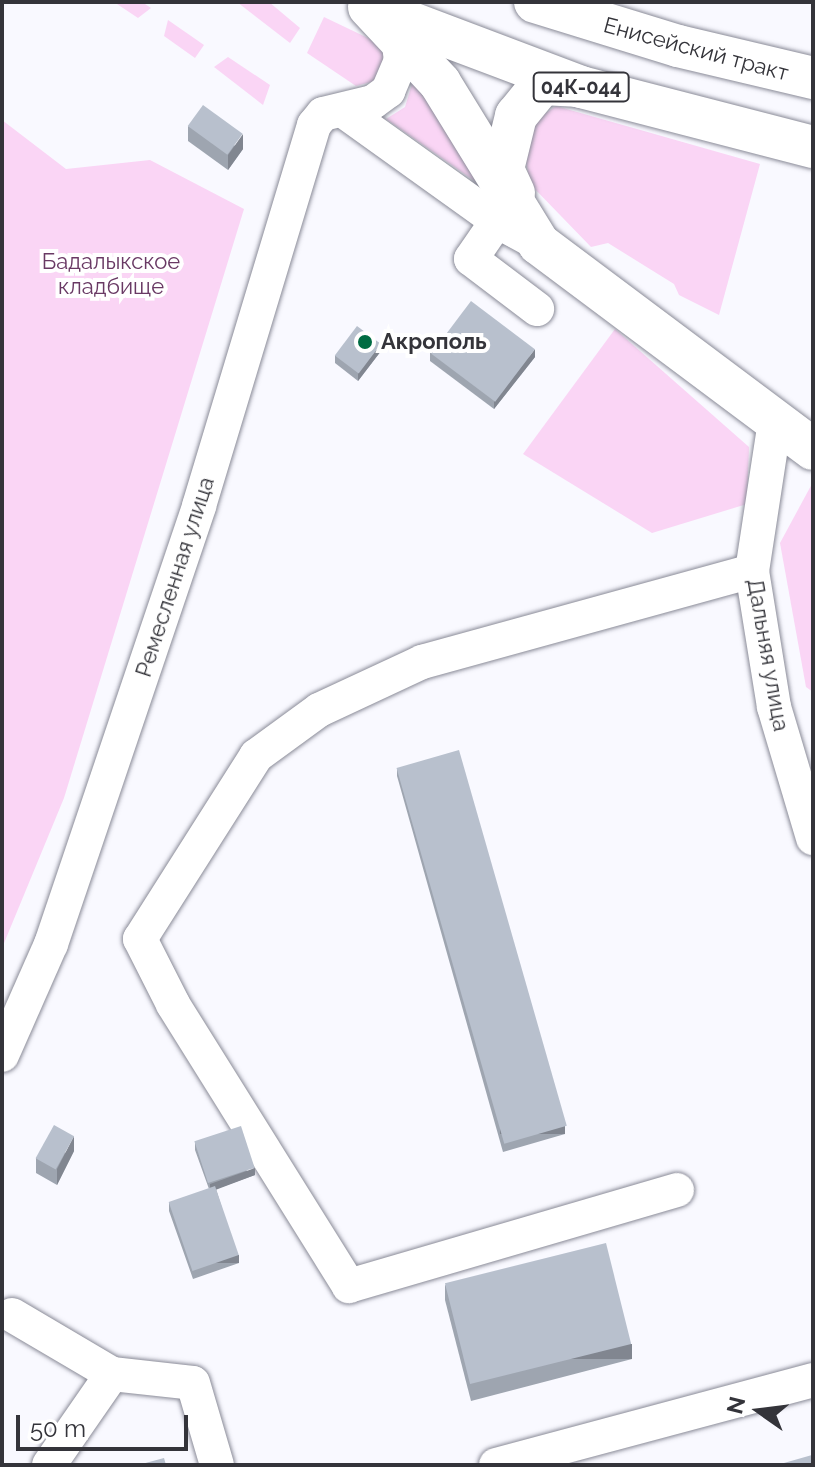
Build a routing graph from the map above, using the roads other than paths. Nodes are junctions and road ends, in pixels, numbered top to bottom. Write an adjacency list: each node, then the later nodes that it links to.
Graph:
1 (535, 2): 3 (main road, Енисейский тракт)
2 (375, 15): 4 (main road, 04К-044); 5 (street, Ремесленная улица); 8 (main road)
3 (813, 78)
4 (581, 87): 6 (main road, 04К-044); 8 (main road)
5 (345, 112): 7 (street); 14 (street, Ремесленная улица)
6 (813, 147)
7 (497, 221): 8 (street); 9 (street)
8 (539, 244): 10 (main road)
9 (537, 309)
10 (775, 421): 11 (main road); 12 (street, Дальняя улица)
11 (813, 449)
12 (752, 571): 13 (street, Дальняя улица); 15 (street)
13 (813, 838)
14 (2, 1055)
15 (677, 1190)
16 (12, 1315): 17 (street)
17 (112, 1374): 19 (street); 20 (street)
18 (813, 1380): 21 (street)
19 (49, 1465)
20 (217, 1465)
21 (496, 1465)

